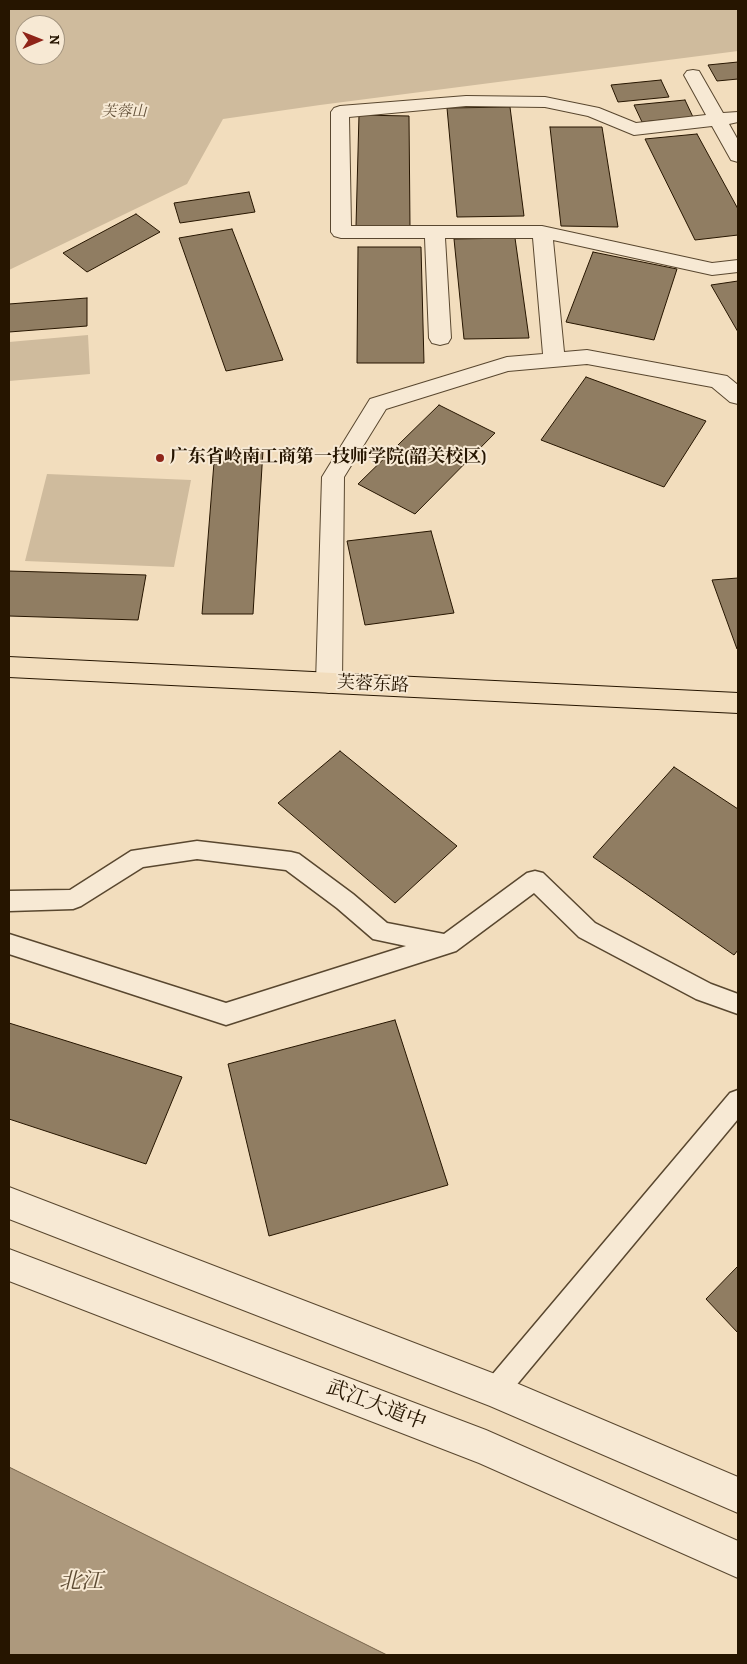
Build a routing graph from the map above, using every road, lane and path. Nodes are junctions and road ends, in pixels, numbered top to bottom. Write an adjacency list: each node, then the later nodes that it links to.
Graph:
1 (693, 75): 3 (street)
2 (738, 117): 3 (street)
3 (719, 120): 4 (street); 6 (street)
4 (738, 156)
5 (542, 232): 6 (street); 7 (street); 9 (street)
6 (435, 233): 8 (street)
7 (738, 266)
8 (440, 338)
9 (554, 360): 10 (street); 13 (street)
10 (728, 380): 11 (street)
11 (738, 398)
12 (9, 667): 13 (main road, 芙蓉东路)
13 (329, 683): 14 (main road, 芙蓉东路)
14 (738, 703)
15 (9, 901): 17 (street)
16 (9, 944): 17 (street)
17 (448, 944): 18 (street)
18 (738, 1004)
19 (738, 1101): 22 (street)
20 (9, 1203): 22 (street)
21 (9, 1265): 24 (street, 武江大道中)
22 (495, 1391): 23 (street)
23 (738, 1495)
24 (738, 1560)

